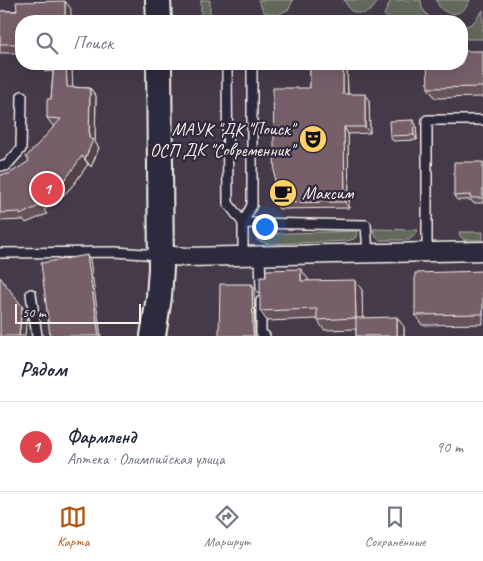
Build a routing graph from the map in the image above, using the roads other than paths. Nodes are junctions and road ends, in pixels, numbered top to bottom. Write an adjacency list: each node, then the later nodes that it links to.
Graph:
1 (158, 0): 2 (street)
2 (159, 15)
3 (159, 70): 14 (street)
4 (227, 70): 9 (lane)
5 (252, 70): 9 (lane)
6 (22, 96): 8 (lane)
7 (483, 120): 11 (lane)
8 (0, 166)
9 (243, 223): 13 (lane); 15 (lane)
10 (483, 251): 11 (street)
11 (427, 252): 13 (street)
12 (0, 253): 14 (lane)
13 (368, 253): 16 (street)
14 (160, 255): 15 (street); 19 (street)
15 (243, 256): 16 (street)
16 (260, 256): 20 (lane)
17 (30, 294): 18 (lane)
18 (37, 336)
19 (153, 336)
20 (265, 336)

